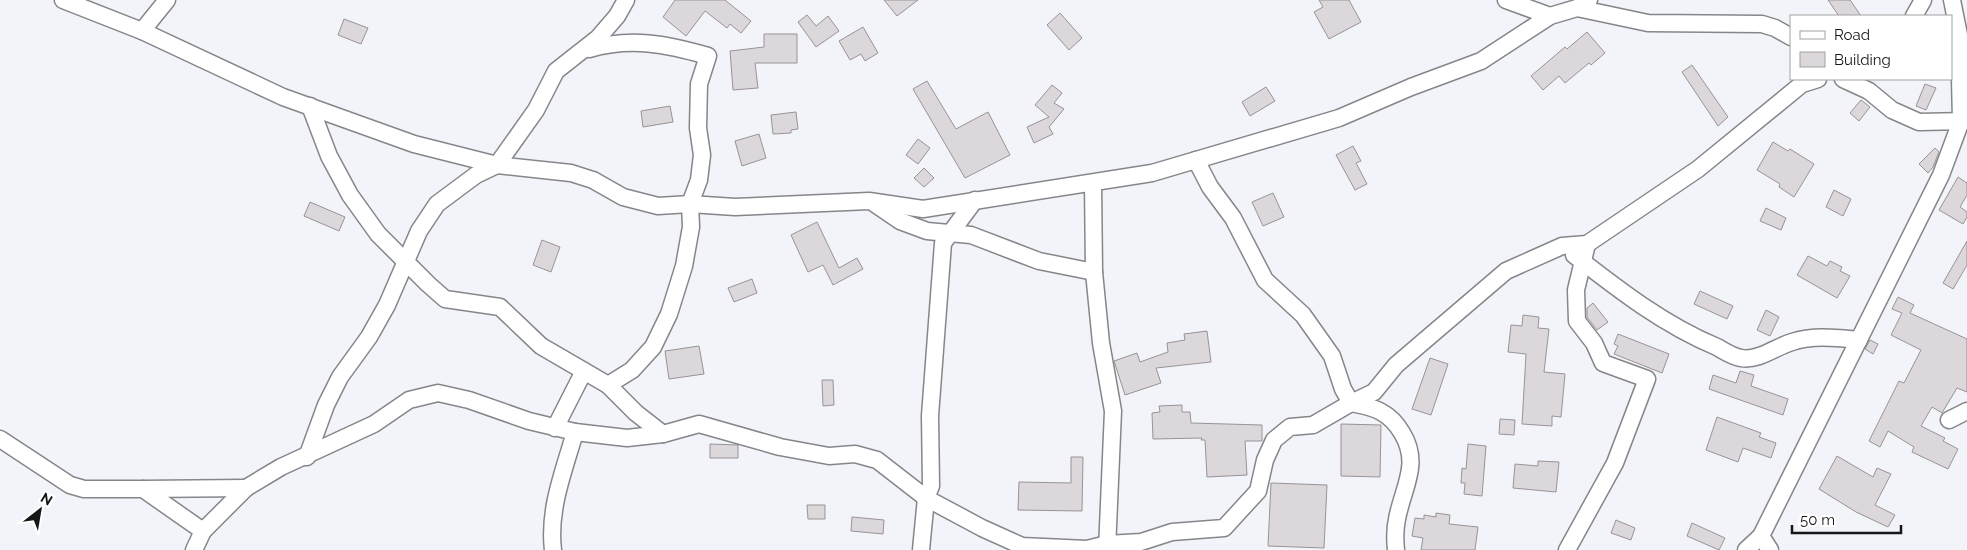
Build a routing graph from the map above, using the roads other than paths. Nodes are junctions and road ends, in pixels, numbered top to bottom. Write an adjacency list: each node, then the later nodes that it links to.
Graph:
1 (63, 0): 10 (street)
2 (167, 0): 10 (street)
3 (626, 0): 12 (street)
4 (1506, 0): 9 (street)
5 (1923, 0): 8 (street)
6 (1952, 0): 17 (street)
7 (1583, 4): 9 (street); 11 (street)
8 (1915, 15)
9 (1550, 16): 18 (street)
10 (142, 31): 16 (street)
11 (1790, 36)
12 (584, 50): 19 (street); 23 (street)
13 (1815, 80): 25 (street)
14 (1848, 80): 15 (street)
15 (1873, 85): 17 (street)
16 (310, 106): 19 (street); 27 (street)
17 (1964, 121): 30 (street)
18 (1196, 160): 20 (street); 33 (street)
19 (497, 165): 23 (street); 27 (street)
20 (1094, 184): 21 (street); 29 (street)
21 (975, 200): 22 (street); 24 (street)
22 (869, 201): 23 (street); 24 (street)
23 (690, 204): 32 (street)
24 (950, 233): 29 (street); 43 (street)
25 (1587, 244): 26 (street); 28 (street)
26 (1562, 246): 28 (street); 33 (street)
27 (404, 261): 31 (street); 40 (street)
28 (1582, 261): 30 (street); 52 (street)
29 (1094, 272): 46 (street)
30 (1859, 340): 45 (street)
31 (584, 371): 32 (street); 36 (street)
32 (608, 385): 38 (street)
33 (1351, 403): 46 (street); 51 (street)
34 (1967, 411): 35 (street)
35 (1949, 420)
36 (556, 428): 37 (street); 40 (street)
37 (575, 432): 38 (street); 49 (street)
38 (663, 434): 43 (street)
39 (0, 440): 42 (street)
40 (307, 456): 41 (street)
41 (246, 488): 42 (street); 44 (street)
42 (143, 489): 44 (street)
43 (926, 498): 47 (street); 50 (street)
44 (203, 530): 48 (street)
45 (1761, 536): 53 (street); 54 (street)
46 (1107, 547): 47 (street)
47 (1023, 548)
48 (194, 550)
49 (554, 550)
50 (921, 550)
51 (1396, 550)
52 (1567, 550)
53 (1746, 550)
54 (1770, 550)

